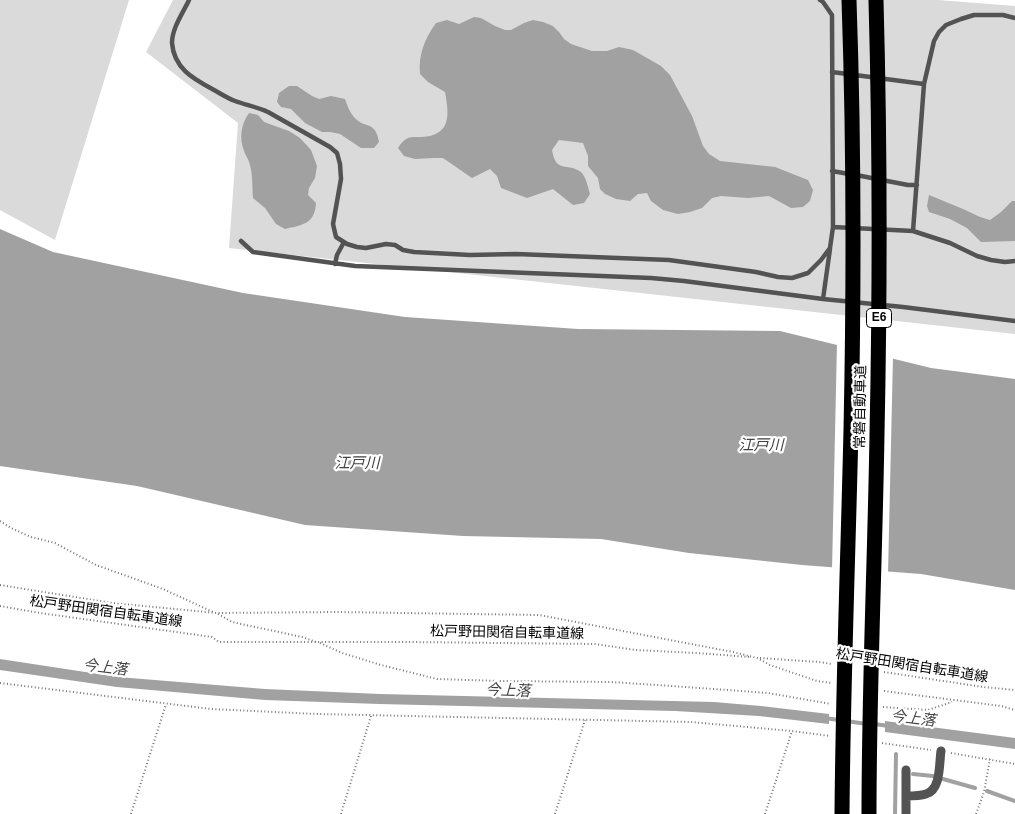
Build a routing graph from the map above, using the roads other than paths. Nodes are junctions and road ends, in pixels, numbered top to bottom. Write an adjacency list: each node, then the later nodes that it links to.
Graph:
1 (189, 0): 13 (lane)
2 (820, 0): 6 (lane)
3 (849, 0): 22 (highway, 常磐自動車道 / E6)
4 (876, 0): 23 (highway, 常磐自動車道 / E6)
5 (1015, 18): 7 (lane)
6 (832, 72): 7 (lane); 8 (lane)
7 (924, 84): 9 (lane)
8 (832, 171): 9 (lane); 10 (lane)
9 (916, 184): 11 (lane)
10 (833, 227): 11 (lane); 14 (lane)
11 (913, 230): 15 (lane)
12 (241, 241): 16 (lane)
13 (344, 242): 14 (lane); 16 (lane)
14 (830, 248): 17 (lane)
15 (1015, 261)
16 (335, 264): 17 (lane)
17 (823, 299): 18 (lane)
18 (1015, 321)
19 (941, 751): 21 (street)
20 (906, 770): 21 (street)
21 (906, 796): 24 (street)
22 (842, 814)
23 (870, 814)
24 (906, 814)

